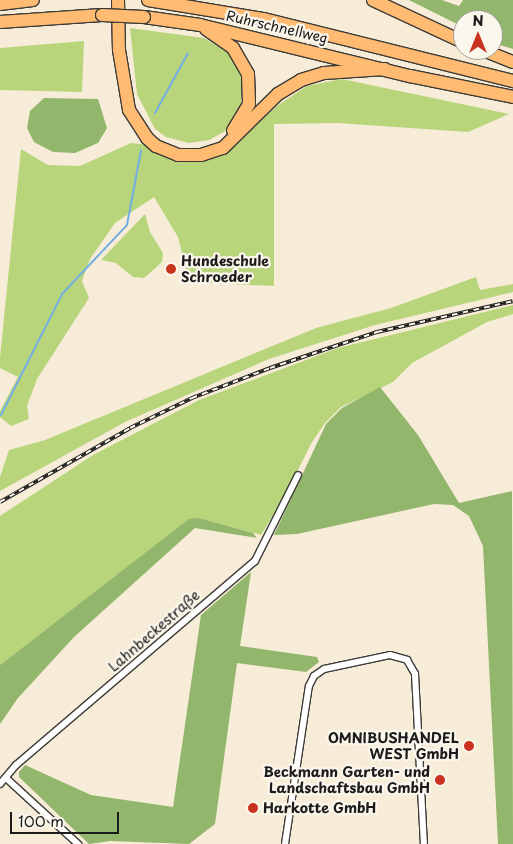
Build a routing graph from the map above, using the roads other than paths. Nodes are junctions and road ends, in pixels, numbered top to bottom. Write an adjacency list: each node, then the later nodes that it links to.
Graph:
1 (33, 0): 6 (highway)
2 (118, 0): 10 (highway)
3 (125, 0): 8 (highway)
4 (148, 0): 11 (highway, Ruhrschnellweg)
5 (373, 0): 9 (highway)
6 (0, 4)
7 (0, 22): 8 (highway, Ruhrschnellweg, bridge)
8 (200, 24): 10 (highway, Ruhrschnellweg)
9 (453, 37)
10 (385, 69): 12 (highway, Ruhrschnellweg)
11 (513, 80)
12 (513, 97)
13 (298, 475): 14 (street, Lahnbeckestraße)
14 (6, 778): 15 (street, Lahnbeckestraße); 16 (street)
15 (0, 784)
16 (78, 844)
17 (285, 844): 18 (street)
18 (424, 844)

